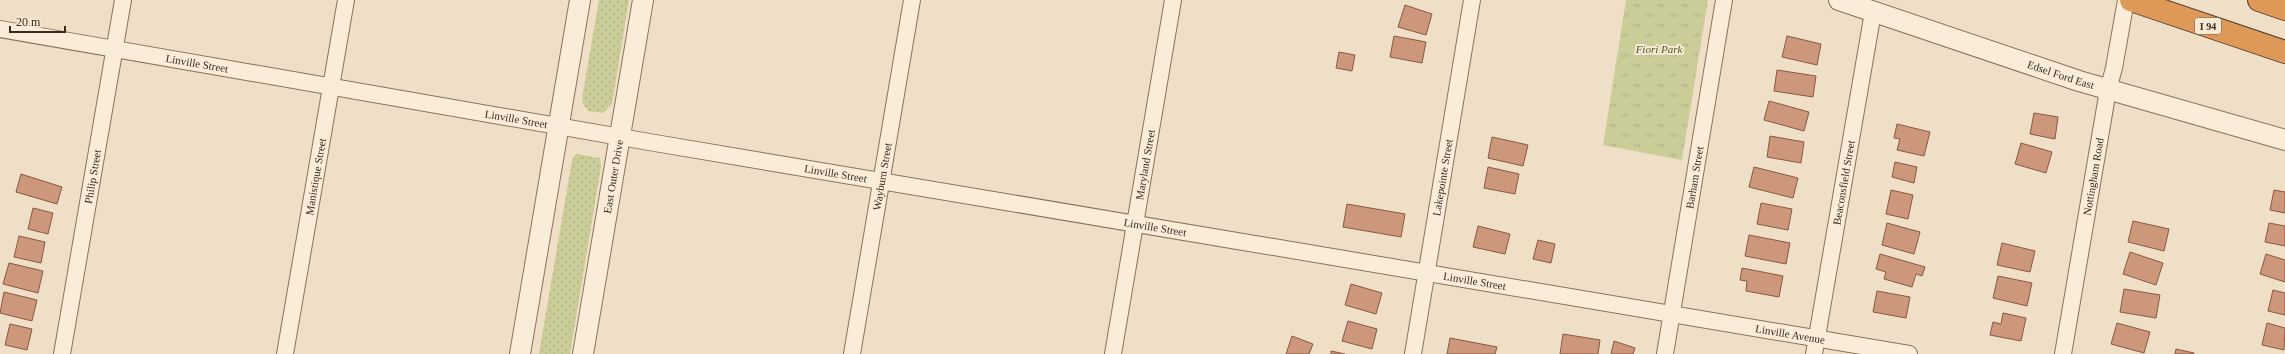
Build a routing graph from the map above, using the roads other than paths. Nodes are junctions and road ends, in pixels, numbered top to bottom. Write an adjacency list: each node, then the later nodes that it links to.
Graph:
1 (123, 0): 16 (street, Philip Street)
2 (346, 0): 18 (street, Manistique Street)
3 (580, 0): 20 (street)
4 (643, 0): 21 (street, East Outer Drive)
5 (912, 0): 23 (street, Wayburn Street)
6 (1173, 0): 24 (street, Maryland Street)
7 (1472, 0): 25 (street, Lakepointe Street)
8 (1724, 0): 26 (street, Barham Street)
9 (1839, 0): 14 (street, Edsel Ford East)
10 (2126, 0): 19 (street, Nottingham Road)
11 (2131, 0): 17 (highway, I 94)
12 (2259, 0): 13 (highway)
13 (2285, 9)
14 (1873, 12): 19 (street, Edsel Ford East); 27 (street, Beaconsfield Street)
15 (0, 29): 16 (street, Linville Street)
16 (114, 49): 18 (street, Linville Street); 28 (street, Philip Street)
17 (2285, 52)
18 (331, 87): 20 (street, Linville Street); 29 (street, Manistique Street)
19 (2108, 90): 22 (street, Edsel Ford East); 38 (street, Nottingham Road)
20 (558, 126): 21 (street, Linville Street); 30 (street)
21 (619, 137): 23 (street, Linville Street); 31 (street, East Outer Drive)
22 (2285, 140)
23 (881, 182): 24 (street, Linville Street); 32 (street, Wayburn Street)
24 (1135, 224): 25 (street, Linville Street); 33 (street, Maryland Street)
25 (1426, 272): 26 (street, Linville Street); 34 (street, Lakepointe Street)
26 (1671, 313): 27 (street, Linville Avenue); 35 (street, Barham Street)
27 (1817, 338): 36 (street, Beaconsfield Street); 37 (street, Linville Avenue)
28 (62, 354)
29 (285, 354)
30 (520, 354)
31 (583, 354)
32 (852, 354)
33 (1113, 354)
34 (1413, 354)
35 (1664, 354)
36 (1814, 354)
37 (1909, 354)
38 (2063, 354)

